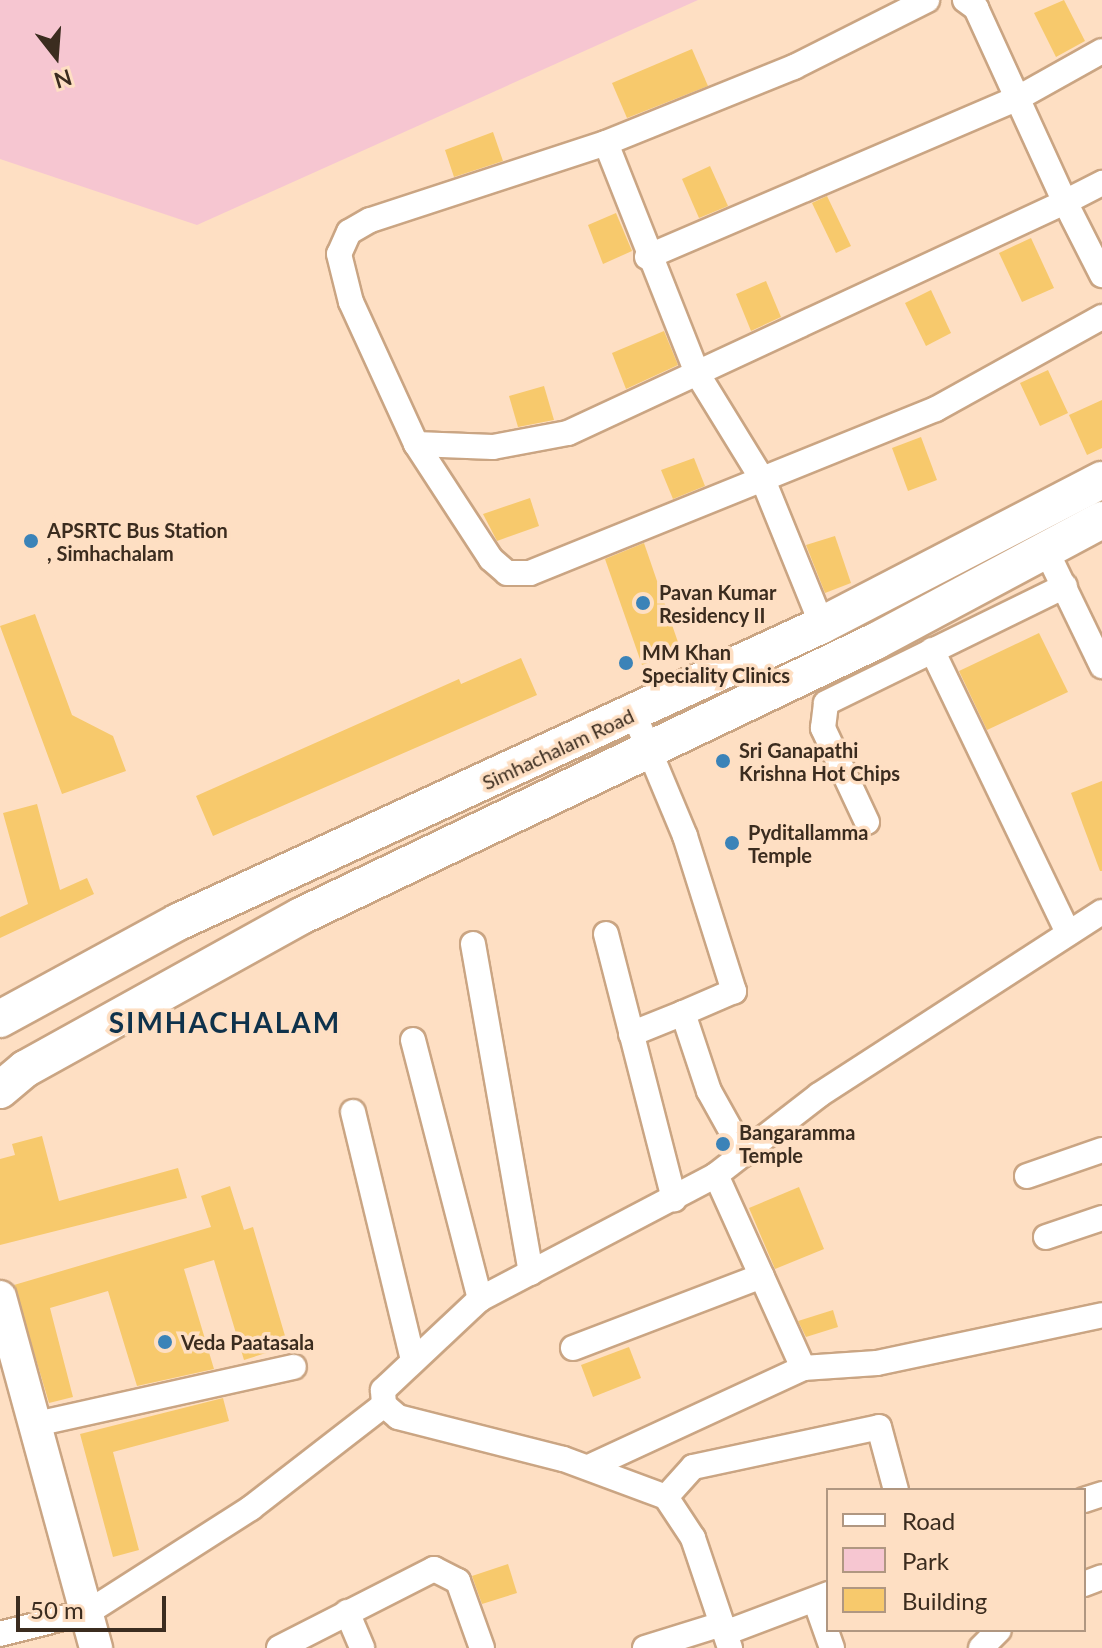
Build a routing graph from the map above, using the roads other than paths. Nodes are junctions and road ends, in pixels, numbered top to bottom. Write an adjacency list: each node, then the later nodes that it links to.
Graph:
1 (927, 0): 5 (street)
2 (965, 0): 4 (street)
3 (1102, 51): 4 (street)
4 (1018, 98): 7 (street); 8 (street)
5 (606, 143): 8 (street); 12 (street)
6 (1102, 183): 7 (street)
7 (1065, 202): 9 (street); 11 (street)
8 (647, 257): 11 (street)
9 (1102, 275)
10 (1102, 317): 14 (street)
11 (697, 373): 12 (street); 14 (street)
12 (416, 444): 14 (street)
13 (1102, 480): 16 (main road, Simhachalam Road)
14 (764, 482): 18 (street)
15 (1102, 520): 16 (main road)
16 (1039, 534): 17 (street); 18 (main road, Simhachalam Road); 22 (main road)
17 (1065, 586): 19 (street); 20 (street)
18 (822, 625): 21 (main road, Simhachalam Road)
19 (932, 650): 23 (street); 26 (street)
20 (1102, 666)
21 (634, 714): 22 (street); 25 (main road, Simhachalam Road)
22 (649, 746): 29 (main road); 30 (street)
23 (867, 822)
24 (1102, 912): 26 (street)
25 (178, 922): 29 (main road); 31 (main road, Simhachalam Road)
26 (1068, 933): 37 (street)
27 (606, 934): 32 (street)
28 (473, 944): 43 (street)
29 (200, 971): 34 (main road)
30 (683, 1013): 32 (street); 37 (street)
31 (6, 1016)
32 (631, 1034): 40 (street)
33 (413, 1040): 46 (street)
34 (0, 1090)
35 (353, 1112): 49 (street)
36 (1102, 1150): 39 (street)
37 (744, 1154): 38 (street)
38 (716, 1175): 40 (street); 44 (street)
39 (1027, 1176)
40 (674, 1199): 43 (street)
41 (1102, 1218): 42 (street)
42 (1046, 1237)
43 (531, 1273): 46 (street)
44 (762, 1276): 48 (street); 51 (street)
45 (0, 1297): 53 (street)
46 (480, 1299): 49 (street)
47 (1102, 1315): 51 (street)
48 (573, 1348)
49 (413, 1360): 52 (street)
50 (294, 1367): 53 (street)
51 (803, 1368): 54 (street)
52 (384, 1405): 54 (street); 58 (street)
53 (36, 1424): 58 (street)
54 (589, 1467): 56 (street)
55 (895, 1488): 56 (street)
56 (666, 1497): 63 (street)
57 (822, 1597): 60 (street); 63 (street)
58 (90, 1611): 62 (street); 64 (street)
59 (347, 1612): 65 (street); 66 (street); 67 (street)
60 (826, 1617)
61 (997, 1632): 69 (street)
62 (0, 1634)
63 (726, 1635): 68 (street)
64 (96, 1648)
65 (279, 1648)
66 (362, 1648)
67 (482, 1648)
68 (645, 1648)
69 (981, 1648)

